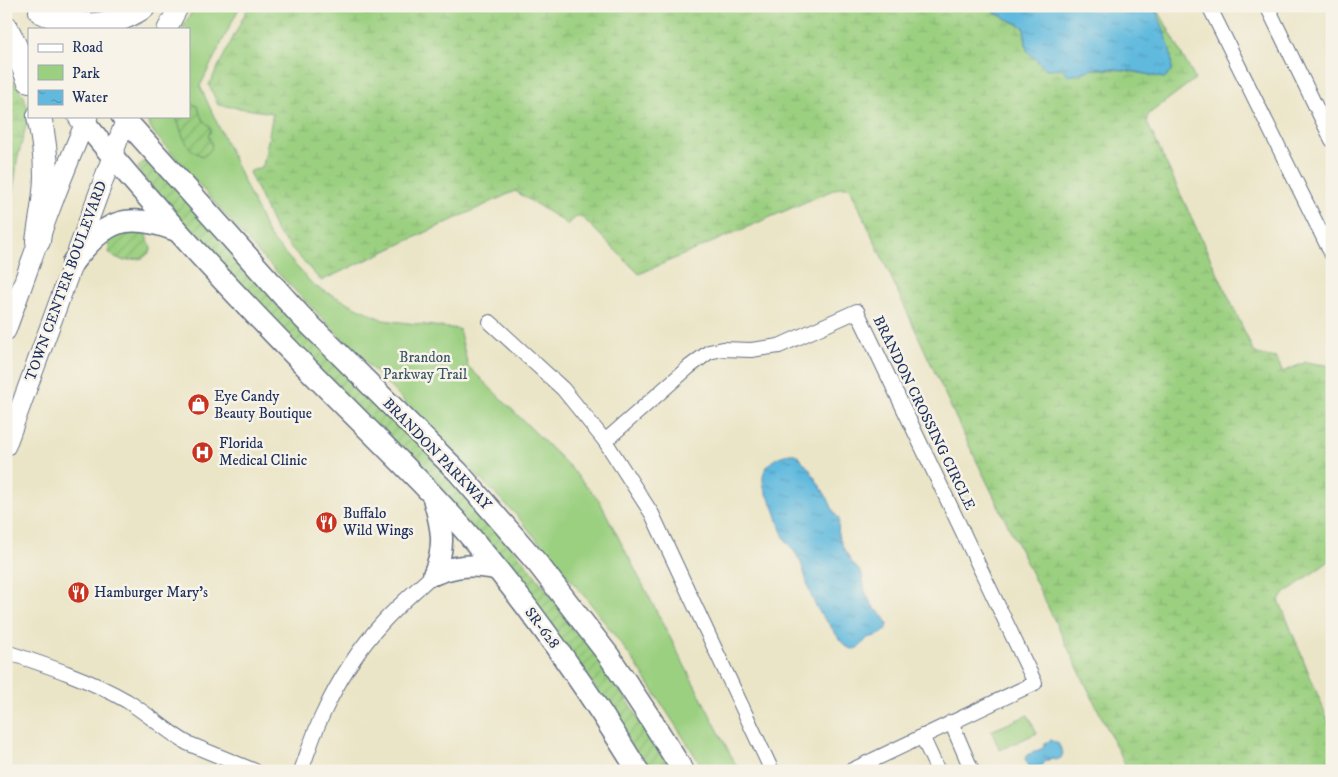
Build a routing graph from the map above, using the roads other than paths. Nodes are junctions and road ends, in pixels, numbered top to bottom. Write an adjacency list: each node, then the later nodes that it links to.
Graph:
1 (179, 6): 9 (street)
2 (1209, 6): 19 (street)
3 (1267, 6): 15 (street)
4 (143, 7): 5 (highway); 8 (street)
5 (44, 15)
6 (6, 24): 10 (highway)
7 (6, 28): 11 (highway)
8 (132, 28)
9 (168, 28)
10 (28, 51)
11 (28, 77)
12 (39, 118): 18 (highway)
13 (84, 118): 16 (main road); 18 (street)
14 (125, 118): 16 (street, TOWN CENTER BOULEVARD); 34 (main road, BRANDON PARKWAY)
15 (1332, 140)
16 (112, 156): 17 (main road); 20 (street, TOWN CENTER BOULEVARD)
17 (177, 231): 20 (main road); 25 (main road)
18 (38, 241): 22 (street)
19 (1332, 255)
20 (73, 262): 24 (street, TOWN CENTER BOULEVARD)
21 (490, 322): 23 (street)
22 (6, 331)
23 (605, 441): 29 (street, BRANDON CROSSING CIRCLE); 35 (street)
24 (6, 446)
25 (432, 494): 26 (main road, SR-628); 27 (main road)
26 (497, 569): 27 (main road); 33 (main road, SR-628)
27 (434, 574): 32 (street)
28 (6, 652): 31 (street)
29 (952, 722): 30 (street, BRANDON CROSSING CIRCLE); 38 (street)
30 (922, 736): 36 (street, BRANDON CROSSING CIRCLE); 37 (street)
31 (255, 771)
32 (301, 771)
33 (638, 771)
34 (683, 771)
35 (772, 771)
36 (850, 771)
37 (938, 771)
38 (972, 771)

